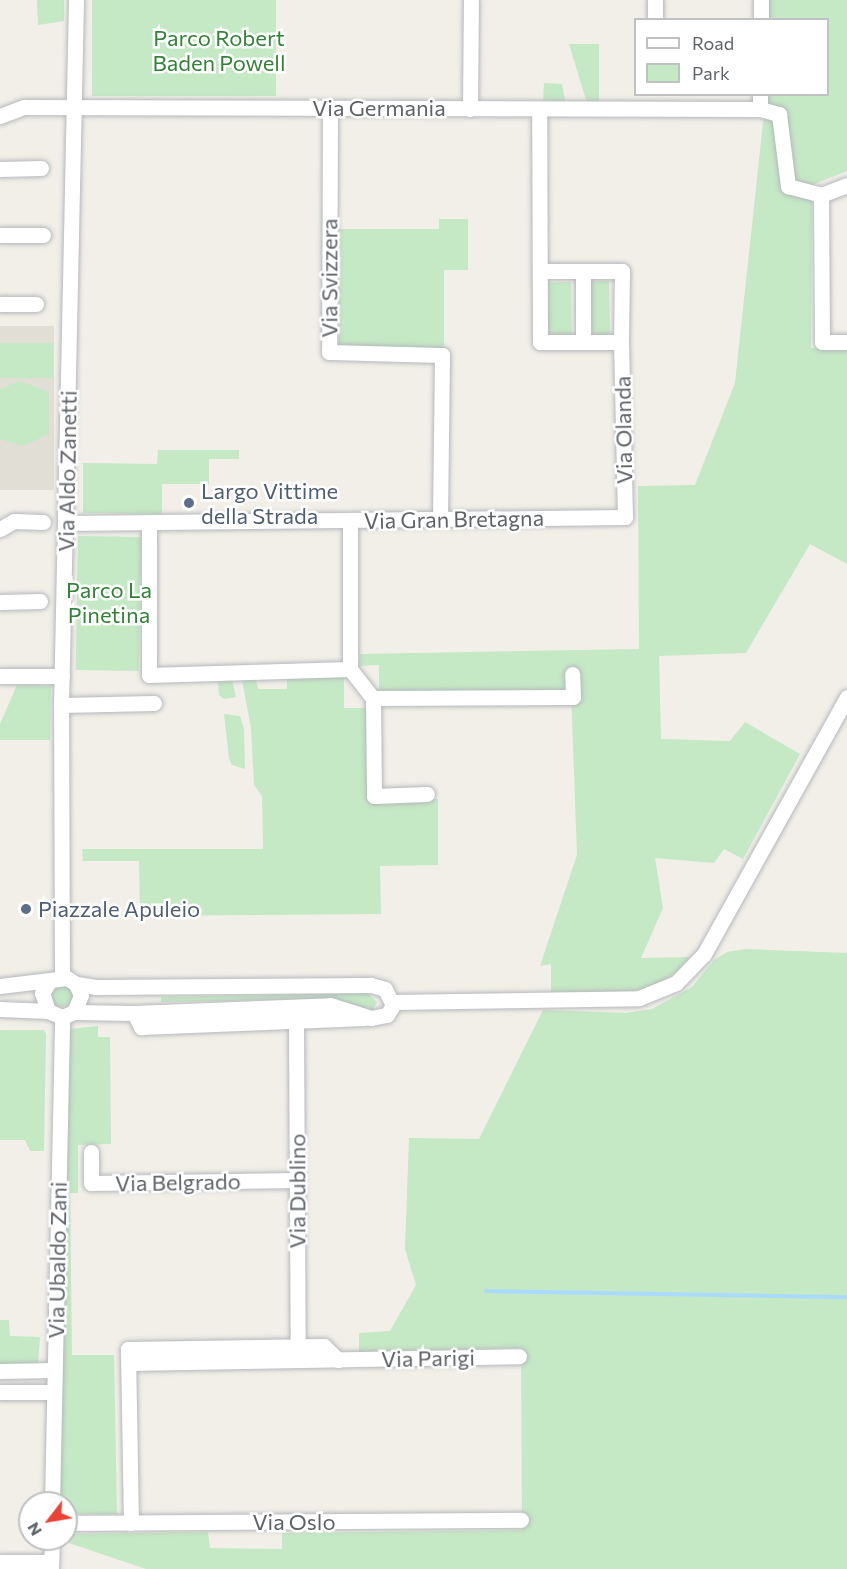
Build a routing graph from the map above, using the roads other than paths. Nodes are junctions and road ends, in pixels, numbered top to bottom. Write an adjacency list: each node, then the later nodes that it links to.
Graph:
1 (76, 0): 9 (street, Via Aldo Zanetti)
2 (471, 0): 11 (street)
3 (656, 0): 5 (street)
4 (761, 0): 6 (street)
5 (655, 18)
6 (761, 18)
7 (655, 102): 8 (street, Via Germania); 12 (street, Via Germania)
8 (760, 102): 17 (street, Via Germania)
9 (74, 107): 10 (street, Via Germania); 13 (street, Via Germania); 32 (street, Via Aldo Zanetti)
10 (330, 108): 11 (street, Via Germania); 28 (street, Via Svizzera)
11 (470, 108): 12 (street, Via Germania)
12 (539, 109): 20 (street, Via Olanda)
13 (0, 117)
14 (41, 168): 15 (street)
15 (0, 169)
16 (847, 185): 17 (street)
17 (821, 195): 26 (street)
18 (43, 235): 19 (street)
19 (0, 236)
20 (540, 271): 21 (street, Via Olanda); 24 (street, Via Olanda)
21 (583, 271): 24 (street); 25 (street, Via Olanda)
22 (0, 304): 23 (street)
23 (36, 304)
24 (583, 342): 25 (street, Via Olanda)
25 (621, 342): 27 (street, Via Olanda)
26 (847, 342)
27 (625, 517): 28 (street, Via Gran Bretagna)
28 (440, 519): 29 (street, Via Gran Bretagna)
29 (350, 520): 31 (street, Via Gran Bretagna); 36 (street)
30 (43, 522): 33 (street)
31 (149, 522): 32 (street, Via Gran Bretagna); 36 (street)
32 (66, 523): 39 (street, Via Aldo Zanetti)
33 (0, 529)
34 (40, 601): 35 (street)
35 (0, 602)
36 (350, 669): 41 (street)
37 (572, 674): 41 (street)
38 (0, 676): 39 (street)
39 (62, 676): 43 (street, Via Aldo Zanetti)
40 (847, 697): 48 (street)
41 (373, 698): 44 (street)
42 (154, 703): 43 (street)
43 (61, 705): 45 (street, Via Aldo Zanetti)
44 (427, 794)
45 (55, 979): 46 (street); 47 (street); 50 (street, Via Aldo Zanetti)
46 (76, 984): 48 (street); 50 (street)
47 (0, 986)
48 (393, 1002): 52 (street)
49 (0, 1009): 50 (street)
50 (62, 1013): 51 (street); 58 (street, Via Ubaldo Zani)
51 (134, 1013): 52 (street); 53 (street)
52 (367, 1018): 53 (street)
53 (296, 1022): 55 (street, Via Dublino)
54 (91, 1152): 55 (street, Via Belgrado)
55 (297, 1180): 56 (street, Via Dublino)
56 (298, 1353): 57 (street, Via Parigi); 65 (street, Via Parigi)
57 (519, 1356)
58 (54, 1370): 59 (street); 61 (street, Via Ubaldo Zani)
59 (0, 1371)
60 (0, 1392): 61 (street)
61 (54, 1392): 62 (street, Via Ubaldo Zani)
62 (52, 1491)
63 (521, 1520): 65 (street, Via Oslo)
64 (78, 1523): 65 (street, Via Oslo)
65 (131, 1523)
66 (0, 1562): 67 (street)
67 (51, 1565)

